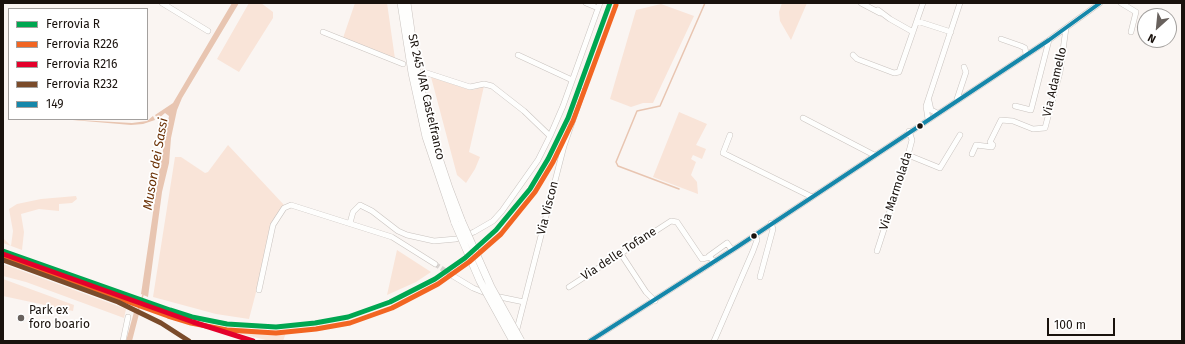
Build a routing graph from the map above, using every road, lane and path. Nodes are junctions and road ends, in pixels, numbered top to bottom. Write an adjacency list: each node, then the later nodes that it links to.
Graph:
1 (162, 3): 13 (street)
2 (401, 3): 42 (highway, SR 245 VAR Castelfranco)
3 (407, 3): 42 (highway, SR 245 VAR Castelfranco)
4 (586, 3): 10 (street)
5 (861, 3): 15 (street)
6 (922, 3): 11 (street)
7 (960, 3): 16 (street)
8 (1100, 3): 12 (street)
9 (1121, 3): 17 (street)
10 (599, 6): 26 (street)
11 (917, 21): 15 (street); 16 (street)
12 (1066, 28): 19 (street); 38 (street, Via Adamello)
13 (208, 31)
14 (322, 32): 23 (street)
15 (913, 32): 21 (street)
16 (951, 32): 29 (street)
17 (1131, 32)
18 (1001, 39): 22 (street)
19 (1049, 40): 22 (street); 30 (street)
20 (518, 54): 26 (street)
21 (853, 54)
22 (1026, 54): 28 (street)
23 (403, 64)
24 (964, 67): 28 (street)
25 (424, 72): 37 (street)
26 (572, 80): 37 (street)
27 (583, 91): 57 (street, Via Viscon)
28 (957, 99): 31 (street)
29 (929, 101): 31 (street); 33 (street)
30 (1015, 106)
31 (937, 113): 33 (street)
32 (802, 118): 39 (street)
33 (928, 119): 34 (street)
34 (909, 131): 39 (street); 40 (street, Via Marmolada)
35 (730, 135): 41 (street)
36 (960, 135): 40 (street)
37 (550, 136): 43 (street)
38 (972, 154)
39 (874, 155): 41 (street)
40 (908, 155): 47 (street, Via Marmolada)
41 (812, 197): 44 (street)
42 (458, 222): 60 (highway, SR 245 VAR Castelfranco, bridge); 61 (highway, SR 245 VAR Castelfranco, bridge)
43 (350, 223): 51 (street); 55 (street)
44 (770, 223): 45 (street); 53 (street)
45 (755, 234): 46 (street); 63 (street)
46 (732, 250): 49 (street); 50 (street)
47 (877, 251)
48 (621, 254): 49 (street, Via delle Tofane); 54 (street, Via delle Tofane); 56 (street)
49 (709, 256): 50 (street)
50 (714, 262): 56 (street)
51 (435, 264)
52 (453, 276): 57 (street)
53 (760, 277)
54 (570, 287)
55 (259, 290)
56 (655, 300): 62 (street)
57 (524, 302): 60 (street, Via Viscon)
58 (128, 317): 59 (street)
59 (122, 341)
60 (513, 341)
61 (521, 341)
62 (592, 341)
63 (714, 341)

